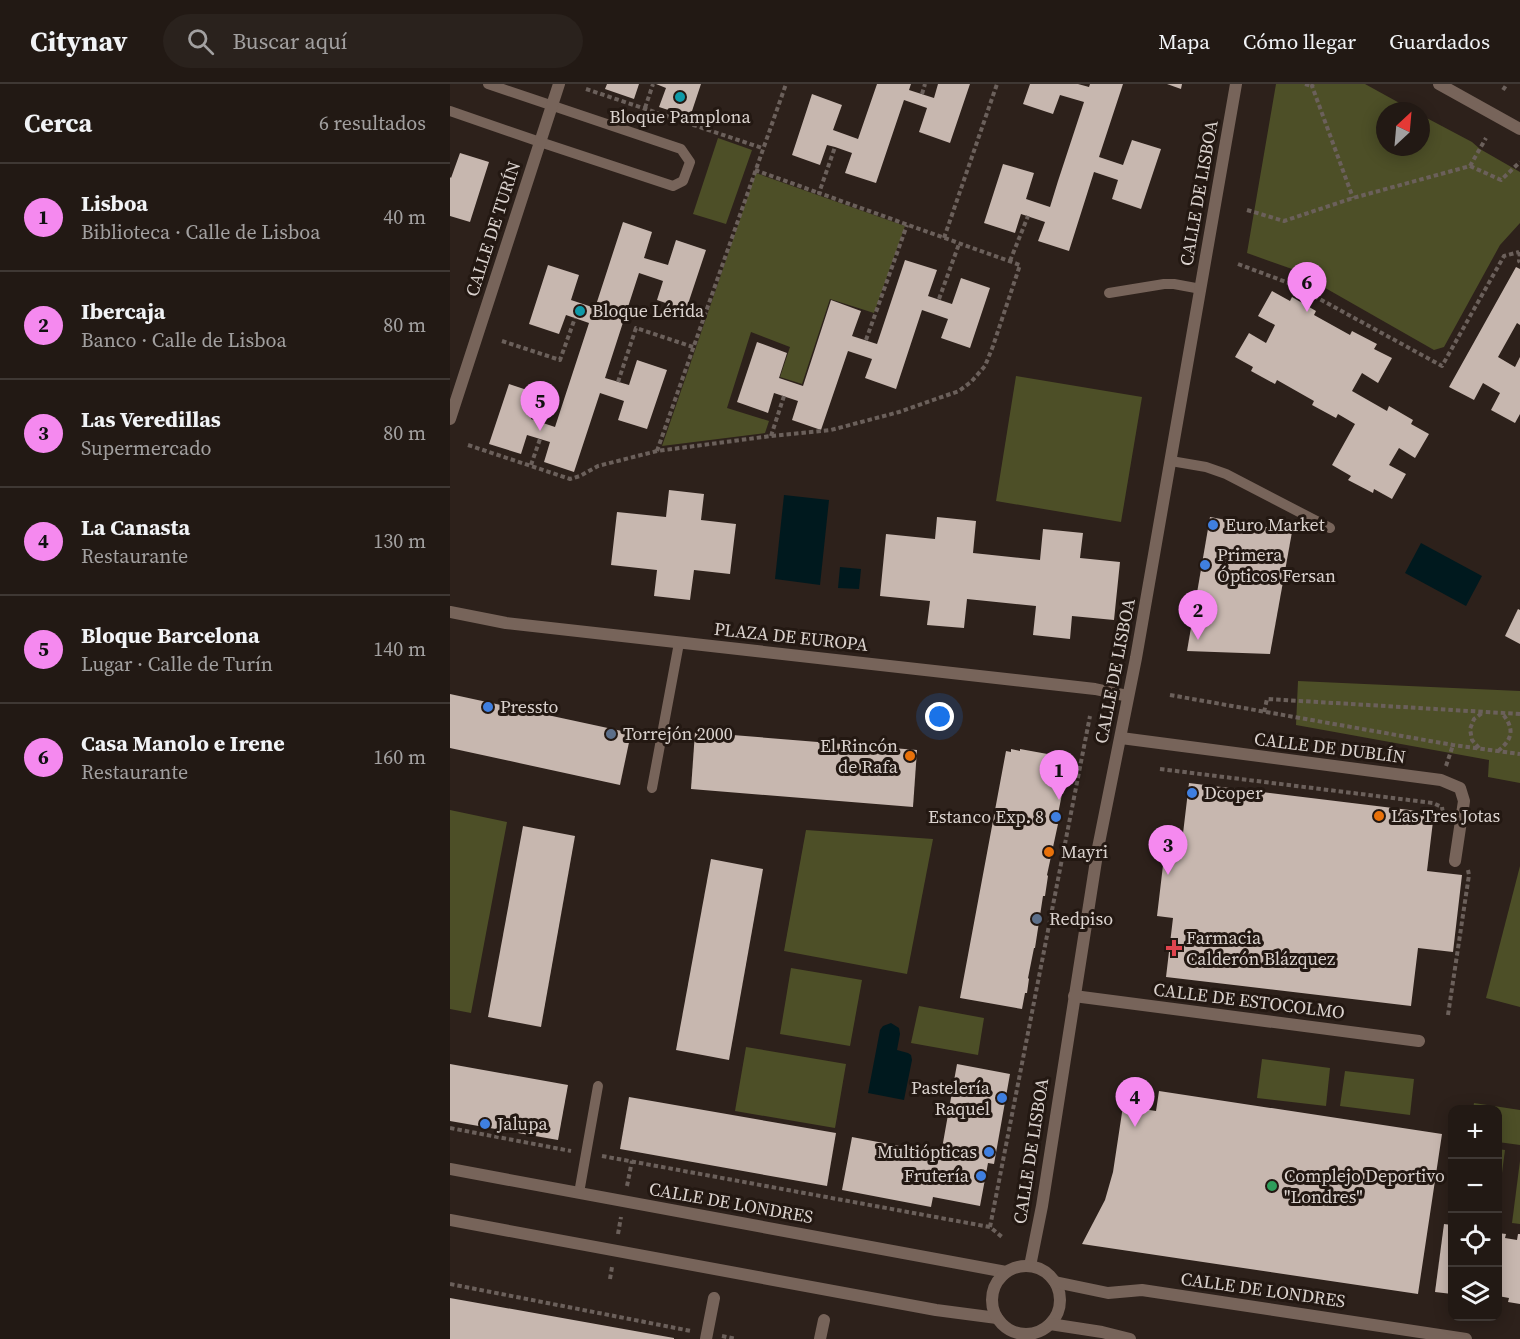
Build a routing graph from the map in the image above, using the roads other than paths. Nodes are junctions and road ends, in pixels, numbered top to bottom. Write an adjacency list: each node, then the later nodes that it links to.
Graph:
1 (488, 84): 5 (lane)
2 (559, 84): 5 (street, CALLE DE TURÍN)
3 (1236, 84): 9 (street, CALLE DE LISBOA)
4 (1439, 84): 7 (street)
5 (552, 106): 8 (street, CALLE DE TURÍN); 8 (lane)
6 (450, 111): 8 (lane)
7 (1520, 129)
8 (540, 142): 11 (street, CALLE DE TURÍN)
9 (1201, 289): 10 (lane); 13 (street, CALLE DE LISBOA)
10 (1109, 293)
11 (455, 388): 12 (street, CALLE DE TURÍN)
12 (450, 418)
13 (1171, 461): 14 (lane); 17 (street, CALLE DE LISBOA)
14 (1330, 528)
15 (450, 612): 16 (street, PLAZA DE EUROPA)
16 (679, 643): 17 (street, PLAZA DE EUROPA); 19 (lane)
17 (1128, 696): 18 (street, CALLE DE LISBOA)
18 (1121, 738): 20 (street, CALLE DE DUBLÍN); 21 (street, CALLE DE LISBOA)
19 (652, 788)
20 (1455, 861)
21 (1074, 996): 22 (street, CALLE DE ESTOCOLMO); 27 (street, CALLE DE LISBOA)
22 (1419, 1041)
23 (598, 1086): 25 (lane)
24 (450, 1169): 25 (street, CALLE DE LONDRES)
25 (579, 1193): 28 (street, CALLE DE LONDRES)
26 (450, 1220): 31 (street)
27 (1029, 1266): 28 (street); 29 (street)
28 (1006, 1272): 31 (street)
29 (1055, 1281): 33 (street); 38 (street, CALLE DE LONDRES)
30 (714, 1298): 34 (street)
31 (997, 1318): 35 (street)
32 (824, 1320): 36 (street)
33 (1050, 1324): 35 (street); 37 (street)
34 (707, 1336)
35 (1017, 1336)
36 (820, 1339)
37 (1130, 1339)
38 (1466, 1339)

